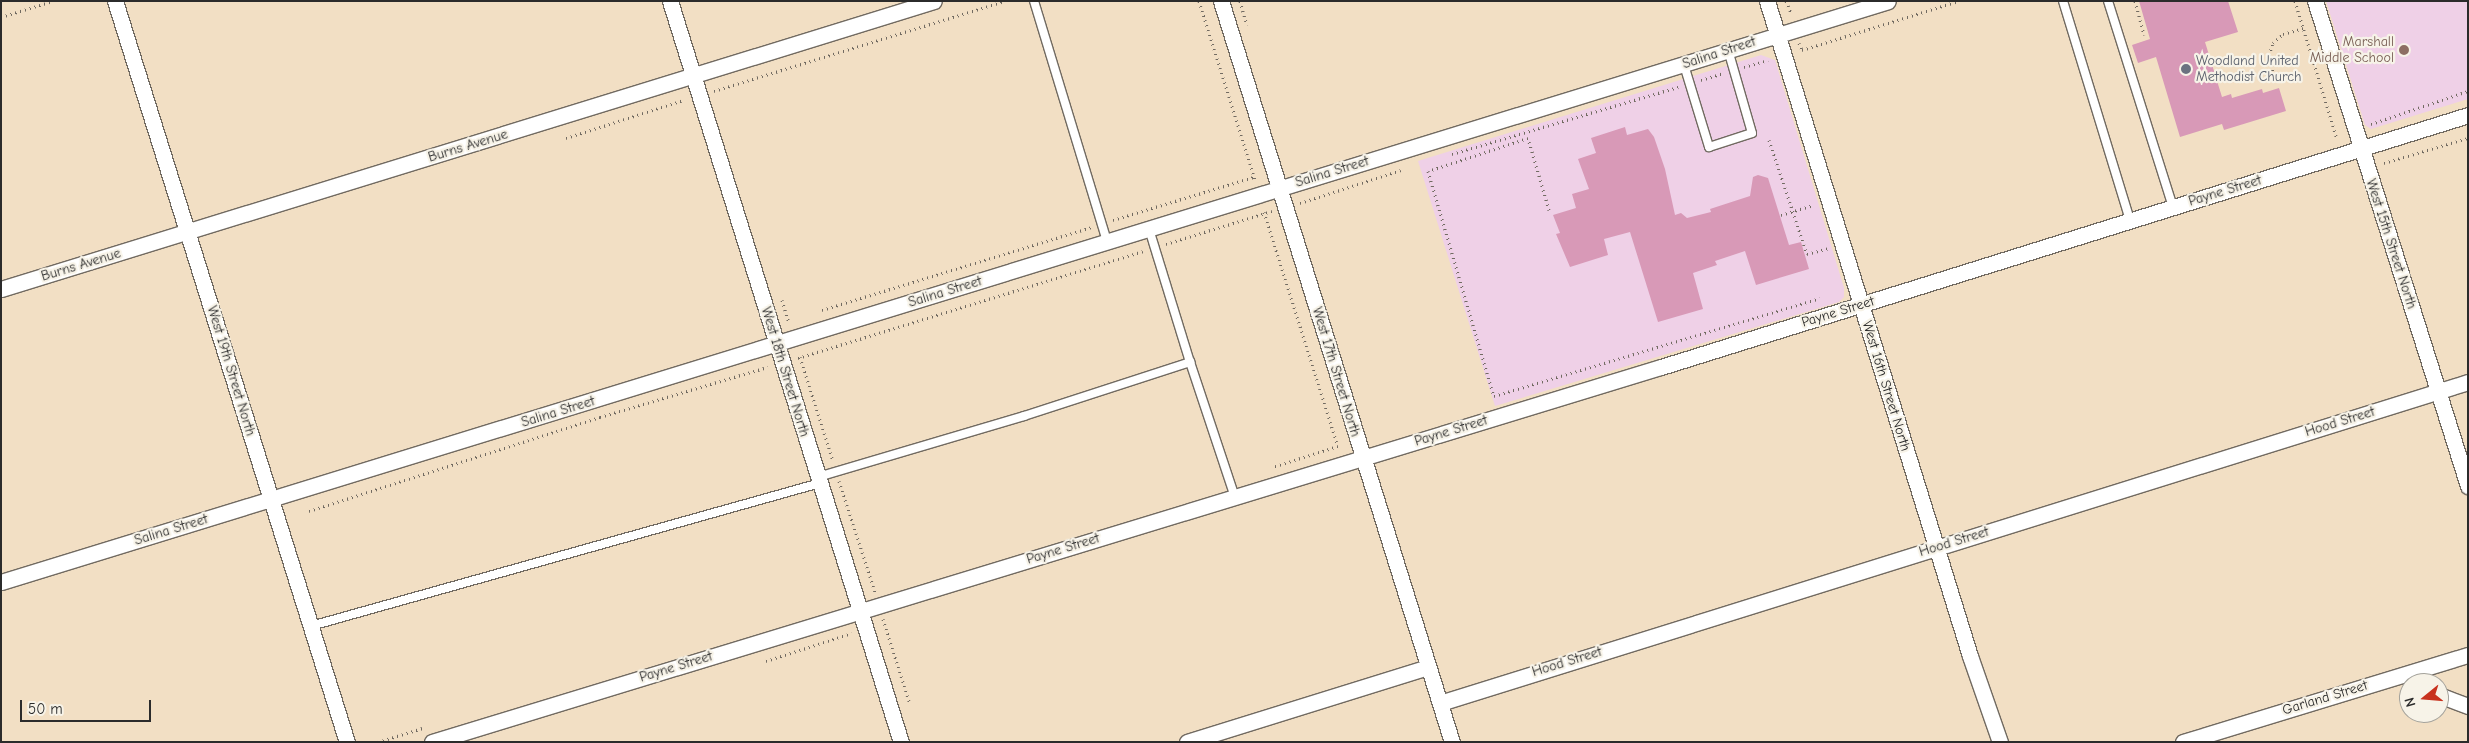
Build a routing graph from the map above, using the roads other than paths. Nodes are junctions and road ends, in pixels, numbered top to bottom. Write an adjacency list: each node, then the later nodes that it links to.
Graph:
1 (115, 1): 21 (street, West 19th Street North)
2 (670, 1): 14 (street, West 18th Street North)
3 (934, 1): 14 (street, Burns Avenue)
4 (1034, 1): 22 (lane)
5 (1221, 1): 17 (street, West 17th Street North)
6 (1767, 1): 11 (street, West 16th Street North)
7 (1888, 1): 11 (street, Salina Street)
8 (2063, 1): 19 (lane)
9 (2108, 1): 18 (lane)
10 (2316, 1): 16 (street, West 15th Street North)
11 (1777, 34): 12 (street, Salina Street); 24 (street, West 16th Street North)
12 (1728, 50): 13 (street, Salina Street); 13 (lane)
13 (1684, 65): 17 (street, Salina Street)
14 (693, 76): 21 (street, Burns Avenue); 25 (street, West 18th Street North)
15 (2468, 115): 16 (street, Payne Street)
16 (2360, 148): 18 (street, Payne Street); 28 (street, West 15th Street North)
17 (1279, 188): 20 (street, Salina Street); 29 (street, West 17th Street North)
18 (2173, 207): 19 (street, Payne Street)
19 (2130, 220): 24 (street, Payne Street)
20 (1149, 229): 22 (street, Salina Street); 26 (lane)
21 (188, 232): 23 (street, Burns Avenue); 33 (street, West 19th Street North)
22 (1107, 242): 25 (street, Salina Street)
23 (1, 289)
24 (1861, 305): 29 (street, Payne Street); 34 (street, West 16th Street North)
25 (777, 344): 30 (street, West 18th Street North); 33 (street, Salina Street)
26 (1190, 362): 30 (lane); 32 (lane)
27 (2468, 382): 28 (street, Hood Street)
28 (2438, 391): 31 (street, West 15th Street North); 34 (street, Hood Street)
29 (1362, 458): 32 (street, Payne Street); 39 (street, West 17th Street North)
30 (819, 480): 36 (street, West 18th Street North); 37 (lane)
31 (2468, 486)
32 (1235, 497): 36 (street, Payne Street)
33 (272, 500): 35 (street, Salina Street); 37 (street, West 19th Street North)
34 (1937, 547): 43 (street, Hood Street); 50 (street, West 16th Street North)
35 (1, 582)
36 (860, 611): 46 (street, Payne Street); 47 (street, West 18th Street North)
37 (311, 626): 45 (street, West 19th Street North)
38 (2468, 655): 40 (street, Garland Street)
39 (1428, 667): 43 (street, West 17th Street North); 48 (street)
40 (2395, 677): 41 (street); 51 (street, Garland Street)
41 (2399, 679)
42 (2449, 699): 44 (street)
43 (1440, 704): 49 (street, West 17th Street North)
44 (2468, 706)
45 (347, 742)
46 (432, 742)
47 (901, 742)
48 (1187, 742)
49 (1452, 742)
50 (2000, 742)
51 (2183, 742)

